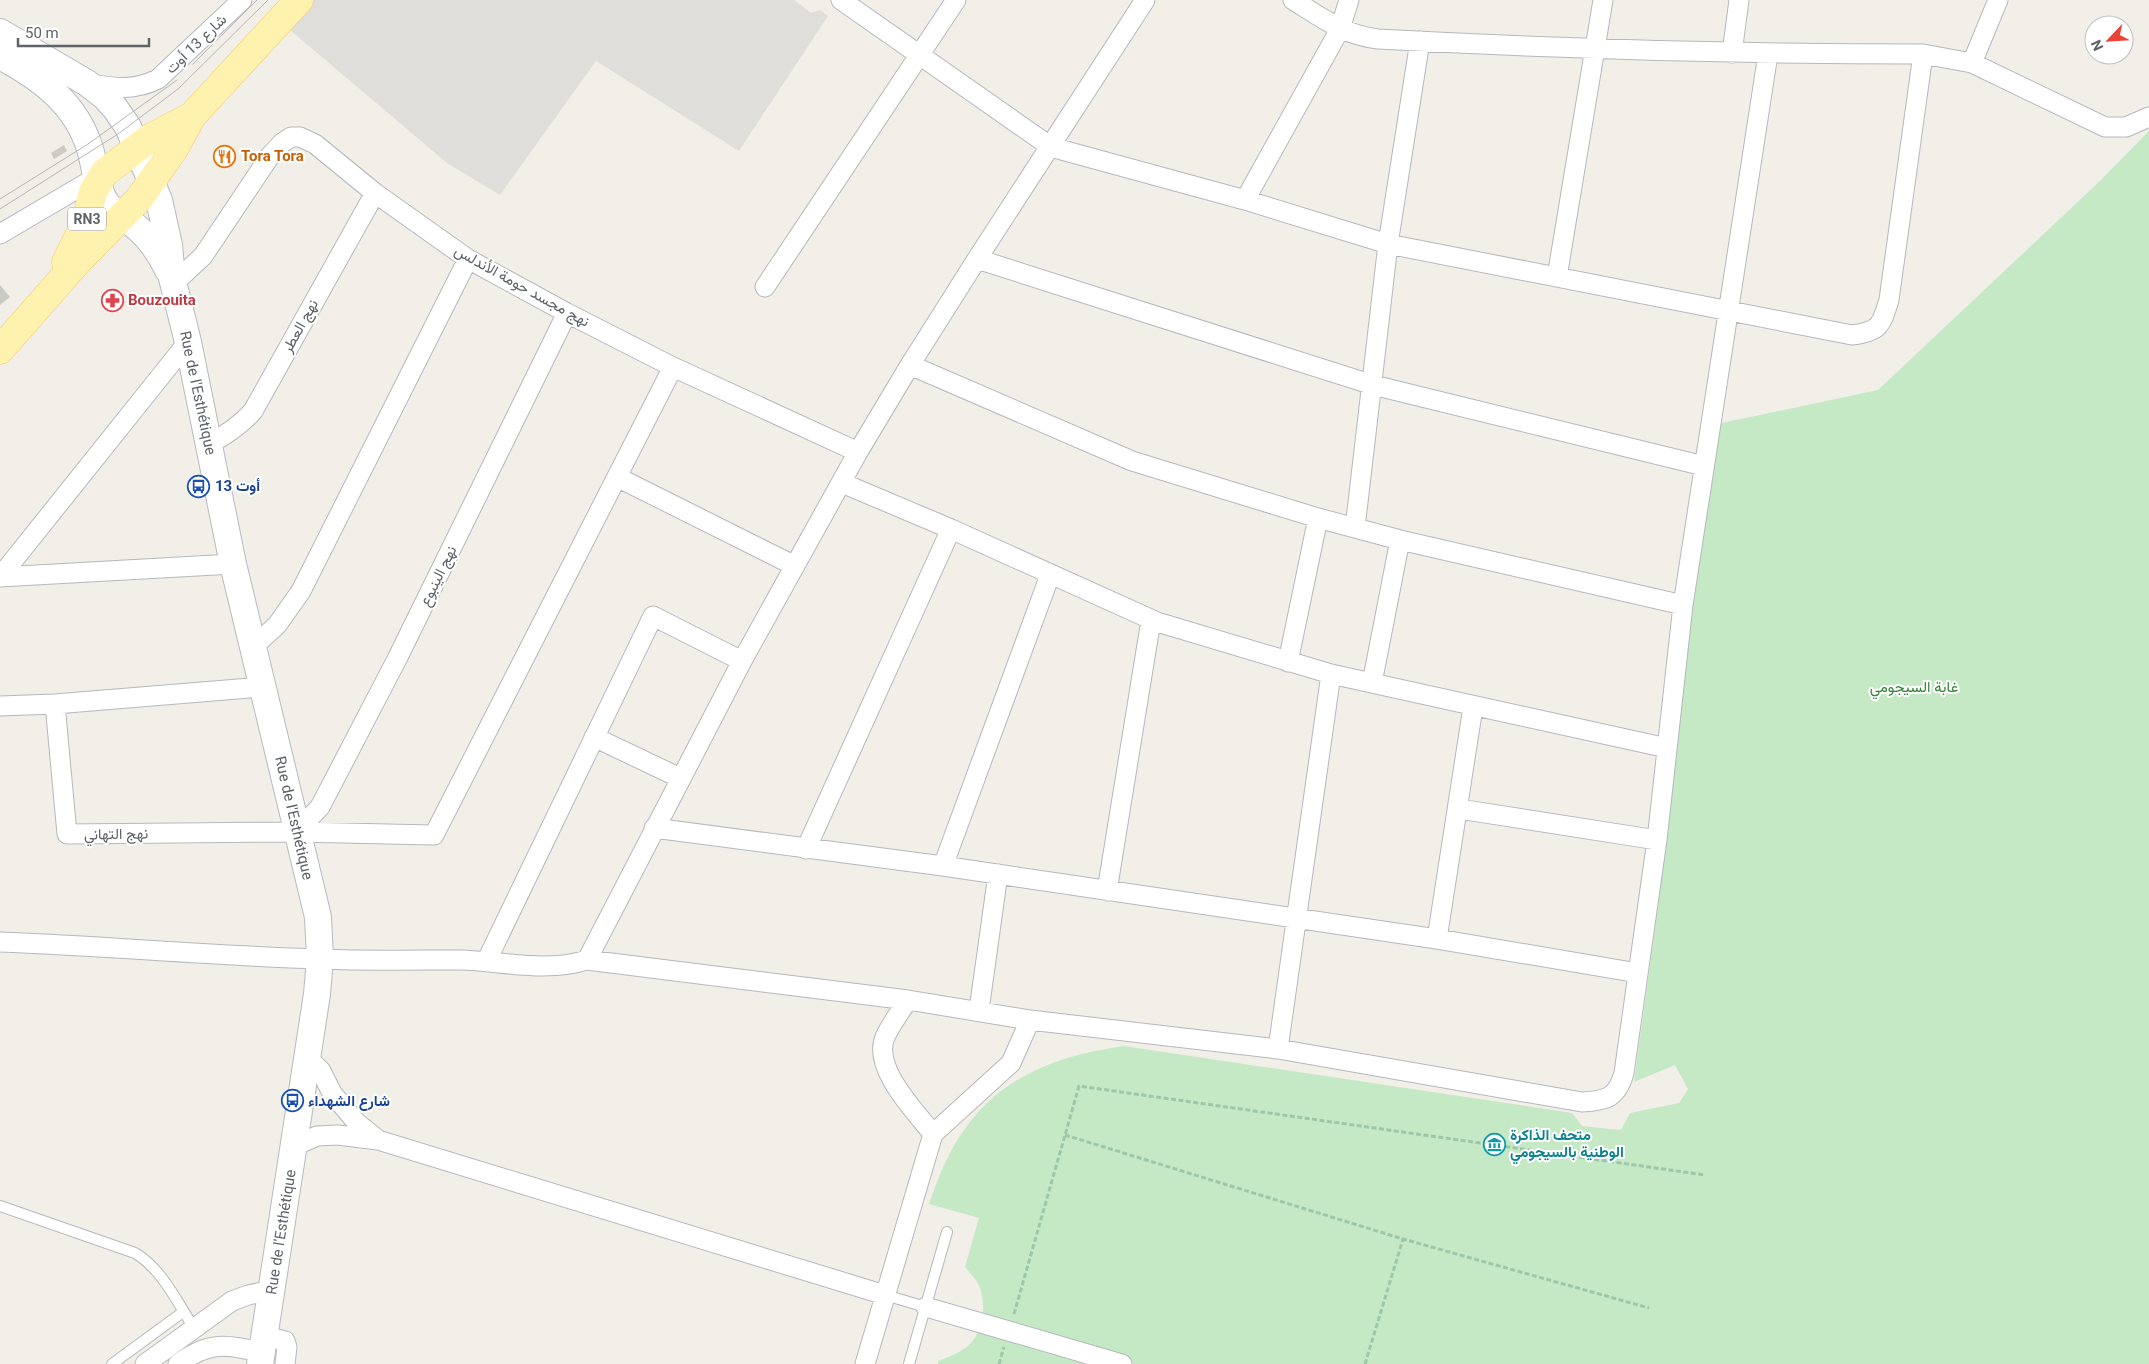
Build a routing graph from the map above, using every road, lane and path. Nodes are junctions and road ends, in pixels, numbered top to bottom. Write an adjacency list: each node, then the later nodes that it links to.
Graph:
1 (242, 0): 21 (street, شارع 13 أوت)
2 (299, 0): 22 (main road, RN3)
3 (841, 0): 19 (street)
4 (956, 0): 19 (street)
5 (1145, 0): 25 (street)
6 (1293, 0): 11 (street)
7 (1349, 0): 11 (street)
8 (1604, 0): 14 (street)
9 (1739, 0): 15 (street)
10 (1998, 0): 20 (street)
11 (1340, 29): 13 (street); 29 (street)
12 (0, 32): 21 (street, Rue de l'Esthétique)
13 (1420, 42): 14 (street); 32 (street)
14 (1594, 50): 15 (street); 35 (street)
15 (1732, 53): 16 (street)
16 (1768, 54): 17 (street); 39 (street)
17 (1923, 54): 20 (street); 39 (street)
18 (0, 56): 26 (street, Rue de l'Esthétique)
19 (919, 56): 25 (street); 37 (street)
20 (1972, 63): 23 (street)
21 (87, 83): 24 (street, Rue de l'Esthétique)
22 (192, 116): 24 (main road, RN3); 27 (main road, RN3)
23 (2149, 117)
24 (137, 147): 26 (main road, RN3); 27 (street, Rue de l'Esthétique)
25 (1050, 148): 29 (street); 34 (street)
26 (100, 176): 30 (street, Rue de l'Esthétique); 31 (street); 38 (main road, RN3)
27 (152, 181): 30 (main road, RN3); 36 (street, Rue de l'Esthétique)
28 (375, 193): 33 (street, نهج مجسد حومة الأندلس); 36 (street, نهج مجسد حومة الأندلس); 46 (street, نهج العطر)
29 (1245, 200): 32 (street)
30 (123, 216): 36 (street, Rue de l'Esthétique); 38 (main road, RN3)
31 (0, 234)
32 (1388, 244): 35 (street); 45 (street)
33 (468, 259): 40 (street, نهج مجسد حومة الأندلس); 61 (street)
34 (977, 259): 43 (street); 45 (street)
35 (1557, 277): 39 (street)
36 (173, 280): 41 (street, Rue de l'Esthétique)
37 (765, 287)
38 (43, 300): 42 (main road, RN3)
39 (1730, 311): 48 (street)
40 (567, 313): 44 (street, نهج مجسد حومة الأندلس); 75 (street, نهج الينبوع)
41 (188, 342): 46 (street, Rue de l'Esthétique); 58 (street)
42 (0, 350)
43 (910, 365): 47 (street); 51 (street)
44 (673, 367): 47 (street, نهج مجسد حومة الأندلس); 49 (street)
45 (1373, 385): 48 (street); 52 (street)
46 (209, 444): 55 (street, Rue de l'Esthétique)
47 (858, 452): 50 (street)
48 (1704, 466): 59 (street)
49 (617, 477): 56 (street); 75 (street)
50 (842, 483): 53 (street); 56 (street)
51 (1318, 518): 52 (street); 63 (street)
52 (1355, 528): 54 (street)
53 (950, 530): 57 (street); 77 (street)
54 (1400, 540): 59 (street); 65 (street)
55 (233, 564): 58 (street); 61 (street, Rue de l'Esthétique)
56 (795, 566): 62 (street)
57 (1050, 576): 60 (street); 78 (street)
58 (0, 577)
59 (1683, 605): 71 (street)
60 (1151, 620): 63 (street); 80 (street)
61 (254, 646): 66 (street, Rue de l'Esthétique)
62 (742, 661): 70 (street); 72 (street)
63 (1288, 662): 64 (street)
64 (1331, 674): 65 (street); 81 (street)
65 (1372, 682): 69 (street)
66 (263, 687): 67 (street); 75 (street, Rue de l'Esthétique)
67 (55, 704): 68 (street); 75 (street, نهج التهاني)
68 (0, 706)
69 (1473, 707): 71 (street); 73 (street)
70 (594, 737): 72 (street); 85 (street)
71 (1667, 748): 76 (street)
72 (680, 778): 74 (street)
73 (1459, 809): 76 (street); 82 (street)
74 (654, 828): 77 (street); 86 (street)
75 (296, 832): 84 (street, Rue de l'Esthétique)
76 (1657, 840): 87 (street)
77 (806, 848): 78 (street)
78 (943, 866): 79 (street)
79 (998, 874): 80 (street); 89 (street)
80 (1107, 891): 81 (street)
81 (1295, 920): 82 (street); 91 (street)
82 (1437, 939): 87 (street)
83 (0, 942): 84 (street)
84 (320, 959): 85 (street); 92 (street, Rue de l'Esthétique)
85 (487, 960): 86 (street)
86 (587, 960): 88 (street)
87 (1638, 973): 91 (street)
88 (908, 1000): 89 (street); 93 (street)
89 (979, 1010): 90 (street)
90 (1030, 1020): 91 (street); 93 (street)
91 (1278, 1049)
92 (308, 1058): 95 (street); 96 (street, Rue de l'Esthétique)
93 (933, 1134): 102 (street)
94 (1065, 1134): 97 (path); 100 (path); 107 (path)
95 (378, 1140): 96 (street); 102 (street)
96 (294, 1146): 101 (street, Rue de l'Esthétique)
97 (1705, 1175)
98 (0, 1206): 105 (lane)
99 (947, 1232): 103 (lane)
100 (1403, 1239): 104 (path); 117 (path)
101 (272, 1290): 106 (street); 108 (street, Rue de l'Esthétique)
102 (885, 1295): 103 (lane); 113 (street)
103 (926, 1308): 107 (street); 114 (lane)
104 (1649, 1308)
105 (183, 1312): 106 (lane); 109 (lane)
106 (194, 1328): 110 (street)
107 (1009, 1332): 115 (path); 116 (street)
108 (262, 1351): 111 (street); 112 (street)
109 (112, 1364)
110 (145, 1364)
111 (178, 1364)
112 (285, 1364)
113 (865, 1364)
114 (909, 1364)
115 (999, 1364)
116 (1122, 1364)
117 (1365, 1364)

